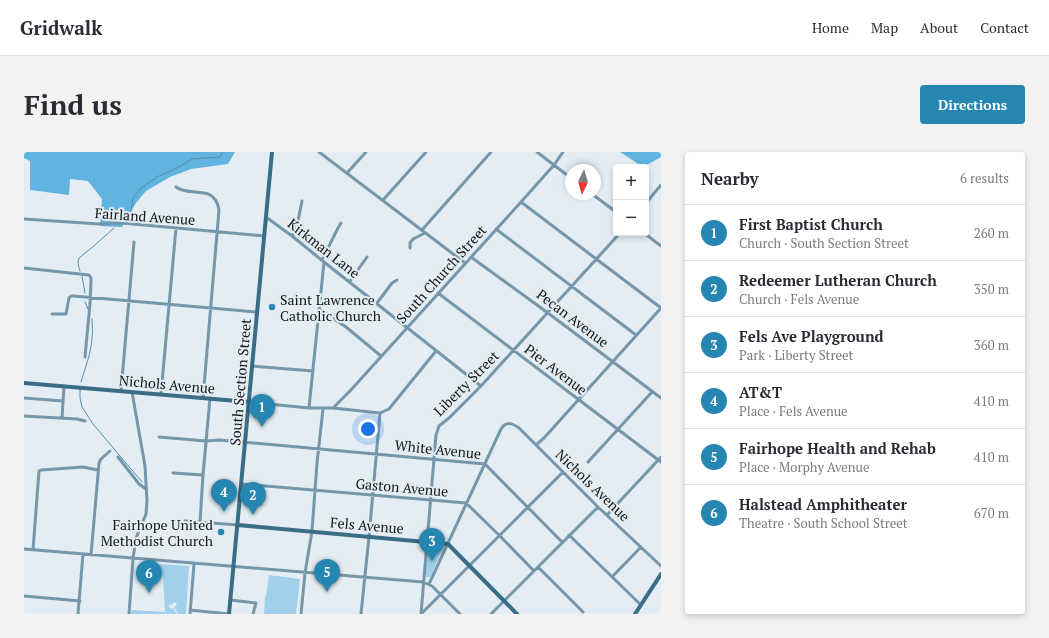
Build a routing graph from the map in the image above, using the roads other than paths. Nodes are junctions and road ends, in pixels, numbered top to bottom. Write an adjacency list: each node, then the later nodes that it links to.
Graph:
1 (272, 152): 19 (street, South Section Street)
2 (319, 152): 9 (street)
3 (366, 152): 9 (street)
4 (426, 152): 13 (street)
5 (492, 152): 24 (street)
6 (537, 152): 8 (street)
7 (563, 152): 8 (street, South Church Street)
8 (554, 165): 10 (street); 17 (street, South Church Street)
9 (347, 173): 13 (street)
10 (565, 173)
11 (661, 185): 15 (street)
12 (176, 187): 25 (street)
13 (383, 200): 24 (street)
14 (600, 200): 18 (street)
15 (648, 200)
16 (302, 201): 28 (street)
17 (521, 202): 23 (street, South Church Street); 36 (street)
18 (613, 210)
19 (266, 217): 27 (street, South Section Street); 28 (street, Kirkman Lane)
20 (24, 219): 22 (street, Fairland Avenue)
21 (341, 223): 37 (street)
22 (176, 228): 25 (street, Fairland Avenue); 47 (street)
23 (496, 229): 35 (street, South Church Street); 42 (street)
24 (422, 230): 26 (street)
25 (218, 233): 27 (street, Fairland Avenue); 48 (street)
26 (425, 233): 33 (street); 38 (street)
27 (264, 236): 51 (street, South Section Street)
28 (292, 236): 37 (street, Kirkman Lane)
29 (617, 236): 36 (street, Liberty Street)
30 (648, 236): 32 (street)
31 (134, 242): 45 (street)
32 (661, 246)
33 (410, 248)
34 (367, 257): 41 (street)
35 (471, 257): 38 (street, South Church Street); 52 (street, Pecan Avenue)
36 (596, 259): 42 (street, Liberty Street); 49 (street)
37 (323, 261): 41 (street, Kirkman Lane); 50 (street)
38 (465, 263): 43 (street, South Church Street)
39 (24, 268): 44 (street)
40 (397, 280): 46 (street)
41 (350, 281): 46 (street, Kirkman Lane)
42 (572, 286): 52 (street, Liberty Street); 55 (street)
43 (438, 293): 54 (street, South Church Street); 57 (street, Pier Avenue)
44 (90, 297): 45 (street); 53 (street); 59 (street)
45 (128, 301): 47 (street); 66 (street)
46 (377, 303): 54 (street, Kirkman Lane)
47 (169, 305): 48 (street); 69 (street)
48 (210, 308): 51 (street); 71 (street)
49 (661, 308): 55 (street)
50 (319, 309): 58 (street); 62 (street)
51 (257, 312): 61 (street, South Section Street)
52 (548, 313): 57 (street, Liberty Street); 60 (street, Pecan Avenue)
53 (52, 314)
54 (407, 327): 56 (street, Kirkman Lane); 58 (street, South Church Street)
55 (636, 335): 60 (street)
56 (436, 351): 65 (street, Kirkman Lane); 80 (street)
57 (513, 351): 65 (street, Liberty Street); 74 (street, Pier Avenue)
58 (381, 356): 78 (street, South Church Street)
59 (85, 357)
60 (613, 362): 68 (street, Pecan Avenue); 74 (street)
61 (252, 366): 62 (street); 76 (street, South Section Street)
62 (313, 371): 77 (street)
63 (24, 383): 64 (street, Nichols Avenue)
64 (64, 386): 66 (street, Nichols Avenue); 75 (street)
65 (481, 386): 94 (street, Liberty Street)
66 (120, 391): 67 (street, Nichols Avenue)
67 (132, 392): 69 (street, Nichols Avenue); 103 (street)
68 (652, 392): 73 (street, Pecan Avenue); 84 (street)
69 (161, 394): 71 (street, Nichols Avenue)
70 (24, 398): 75 (street)
71 (203, 398): 72 (street, Nichols Avenue)
72 (210, 398): 76 (street, Nichols Avenue); 86 (street)
73 (661, 398)
74 (579, 399): 84 (street, Pier Avenue); 88 (street)
75 (63, 401): 82 (street)
76 (249, 402): 77 (street, Nichols Avenue); 87 (street, South Section Street)
77 (309, 408): 79 (street, Nichols Avenue)
78 (332, 408): 79 (street, Nichols Avenue); 80 (street, Nichols Avenue)
79 (322, 409): 89 (street)
80 (380, 413): 91 (street)
81 (24, 416): 82 (street)
82 (62, 418): 83 (street)
83 (85, 421)
84 (618, 429): 95 (street, Pier Avenue); 96 (street)
85 (159, 437): 86 (street, White Avenue)
86 (206, 441): 87 (street, White Avenue); 101 (street)
87 (245, 442): 89 (street, White Avenue); 102 (street, South Section Street)
88 (536, 445): 97 (street, Nichols Avenue); 99 (street, Nichols Avenue)
89 (318, 449): 91 (street, White Avenue); 104 (street)
90 (110, 451): 98 (street)
91 (376, 454): 94 (street, White Avenue); 105 (street)
92 (118, 457): 103 (street)
93 (661, 457): 95 (street)
94 (434, 460): 97 (street, White Avenue); 106 (street, Liberty Street)
95 (660, 461): 110 (street)
96 (588, 462)
97 (485, 464): 107 (street); 108 (street, White Avenue)
98 (98, 470): 123 (street); 125 (street)
99 (563, 472): 108 (street); 109 (street, Nichols Avenue)
100 (173, 473): 101 (street)
101 (203, 475): 112 (street)
102 (242, 484): 104 (street, Gaston Avenue); 113 (street, South Section Street)
103 (146, 489): 126 (street)
104 (315, 490): 105 (street, Gaston Avenue); 114 (street)
105 (373, 496): 106 (street, Gaston Avenue); 117 (street)
106 (430, 500): 107 (street, Gaston Avenue); 118 (street, Liberty Street)
107 (466, 503): 116 (street, Gaston Avenue); 120 (street)
108 (528, 506): 116 (street); 119 (street, White Avenue)
109 (598, 507): 110 (street, Nichols Avenue); 115 (street)
110 (607, 515): 121 (street, Nichols Avenue)
111 (185, 520): 112 (street, Fels Avenue)
112 (200, 522): 113 (street, Fels Avenue)
113 (238, 525): 114 (street, Fels Avenue); 130 (street, South Section Street)
114 (312, 532): 117 (street, Fels Avenue); 133 (street)
115 (569, 535): 119 (street); 136 (street)
116 (500, 536): 128 (street); 132 (street, Gaston Avenue)
117 (369, 537): 118 (street, Fels Avenue); 135 (street)
118 (427, 541): 120 (street, Fels Avenue); 137 (street, Liberty Street)
119 (562, 542): 131 (street)
120 (448, 544): 128 (street); 138 (street)
121 (641, 547): 129 (street, Nichols Avenue); 136 (street)
122 (24, 549): 123 (street)
123 (33, 550): 124 (street)
124 (83, 554): 125 (street); 143 (street)
125 (91, 555): 126 (street)
126 (134, 559): 127 (street); 148 (street)
127 (194, 564): 130 (street); 145 (street)
128 (470, 565): 139 (street); 142 (street)
129 (661, 566)
130 (233, 567): 133 (street); 141 (street, South Section Street)
131 (538, 567): 132 (street); 146 (street)
132 (534, 571): 142 (street)
133 (305, 573): 135 (street); 151 (street)
134 (661, 574): 144 (street)
135 (365, 577): 137 (street); 152 (street)
136 (612, 577): 144 (street)
137 (423, 582): 138 (street); 153 (street, Liberty Street)
138 (429, 584): 139 (street)
139 (441, 594): 153 (street); 154 (street)
140 (24, 596): 143 (street)
141 (230, 600): 149 (street, South Section Street); 150 (street)
142 (504, 600): 155 (street); 156 (street)
143 (80, 601): 147 (street)
144 (641, 605): 157 (street)
145 (190, 612): 149 (street)
146 (583, 612)
147 (78, 614)
148 (129, 614)
149 (229, 614)
150 (253, 614)
151 (301, 614)
152 (361, 614)
153 (421, 614)
154 (460, 614)
155 (491, 614)
156 (517, 614)
157 (635, 614)

